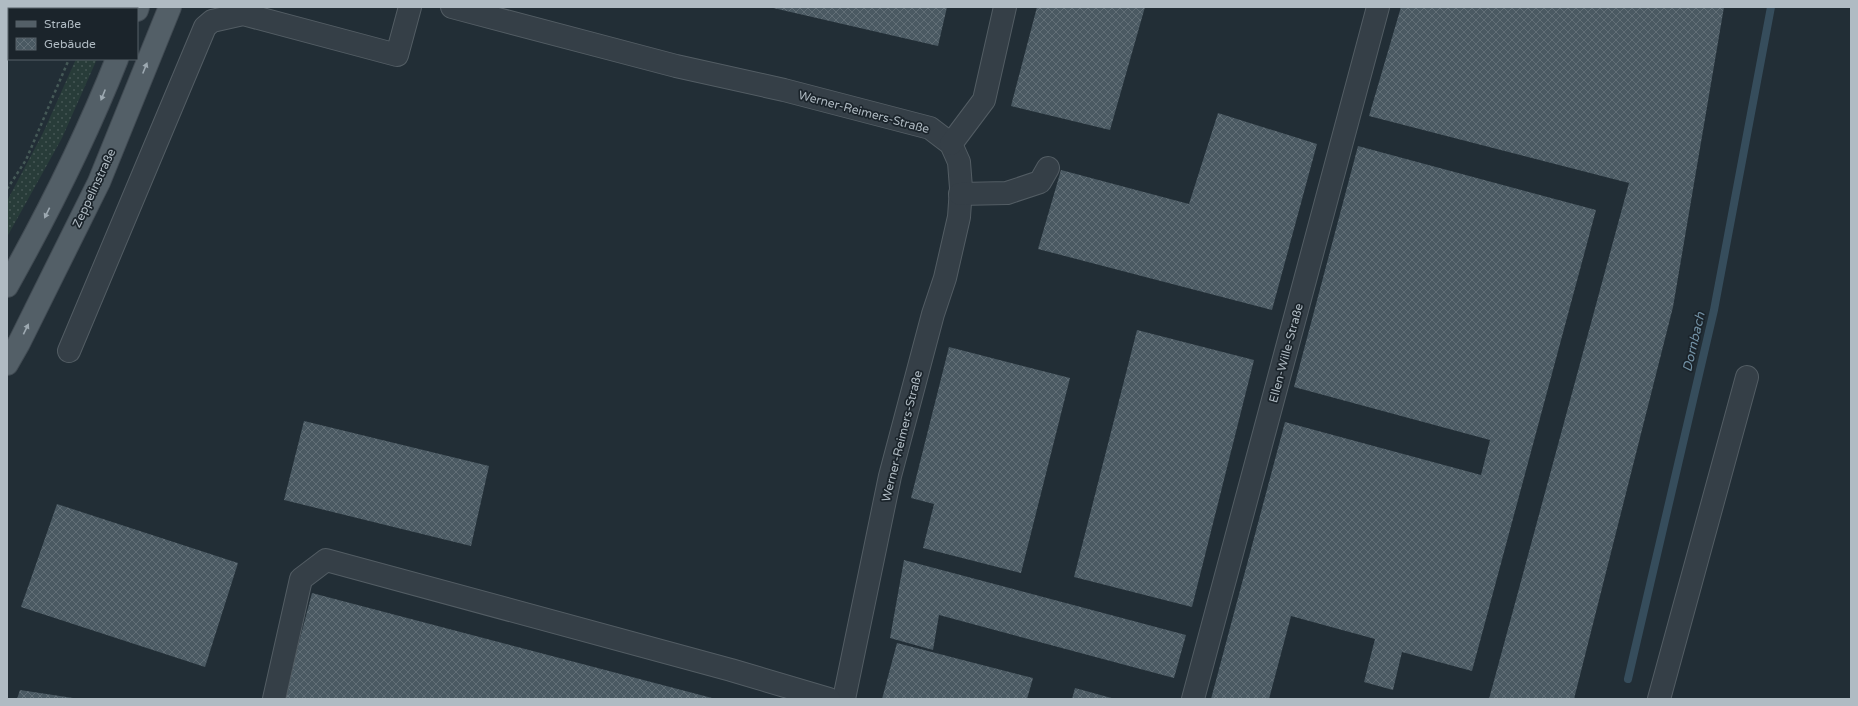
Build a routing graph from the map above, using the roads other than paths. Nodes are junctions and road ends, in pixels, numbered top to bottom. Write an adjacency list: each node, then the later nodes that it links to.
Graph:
1 (170, 7): 12 (main road, Zeppelinstraße, one-way to 1)
2 (410, 7): 11 (street)
3 (452, 7): 7 (street, Werner-Reimers-Straße)
4 (1005, 7): 7 (street)
5 (1378, 7): 17 (street, Ellen-Wille-Straße)
6 (117, 60): 10 (main road, one-way to 10)
7 (951, 144): 9 (street, Werner-Reimers-Straße)
8 (1048, 168): 9 (street)
9 (960, 194): 16 (street, Werner-Reimers-Straße)
10 (7, 286)
11 (69, 351)
12 (7, 364)
13 (1747, 377): 18 (street)
14 (274, 699): 15 (street)
15 (829, 699)
16 (844, 699)
17 (1193, 699)
18 (1659, 699)

